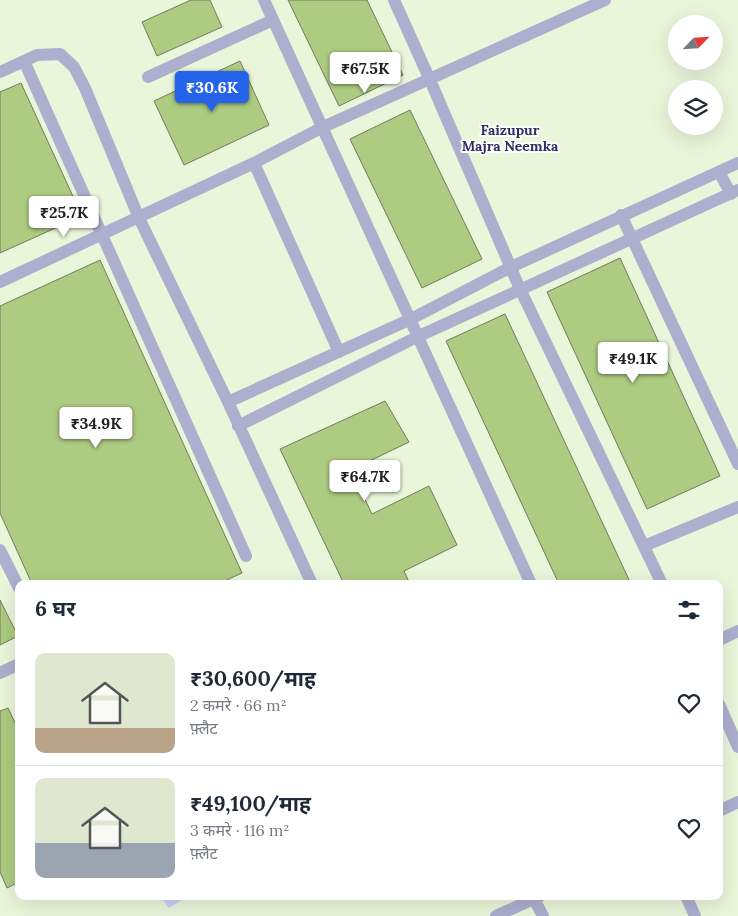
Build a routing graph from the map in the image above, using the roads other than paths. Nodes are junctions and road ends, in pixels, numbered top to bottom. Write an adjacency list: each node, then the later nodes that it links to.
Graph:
1 (264, 0): 4 (street)
2 (394, 0): 8 (street)
3 (605, 0): 8 (street)
4 (273, 20): 7 (street); 9 (street)
5 (24, 61): 6 (street); 15 (street); 16 (street)
6 (0, 72)
7 (148, 77)
8 (430, 80): 9 (street); 18 (street)
9 (323, 127): 10 (street); 21 (street)
10 (254, 163): 15 (street); 23 (street)
11 (738, 163): 12 (street)
12 (718, 172): 13 (street); 14 (street)
13 (734, 192): 17 (street)
14 (621, 215): 17 (street); 18 (street)
15 (139, 218): 16 (street); 24 (street)
16 (103, 235): 19 (street); 30 (street)
17 (632, 239): 20 (street); 26 (street)
18 (511, 267): 20 (street); 21 (street)
19 (0, 282)
20 (520, 290): 22 (street); 28 (street)
21 (411, 318): 22 (street); 23 (street)
22 (419, 336): 25 (street); 32 (street)
23 (339, 352): 24 (street)
24 (228, 402): 25 (street)
25 (238, 426): 31 (street)
26 (738, 464)
27 (738, 507): 28 (street)
28 (644, 546): 33 (street)
29 (1, 555): 34 (street)
30 (246, 556)
31 (310, 580)
32 (529, 580)
33 (660, 580)
34 (15, 581)
35 (738, 631): 36 (street)
36 (723, 638)
37 (15, 666): 38 (street)
38 (0, 673)
39 (723, 713): 40 (street)
40 (738, 747)
41 (738, 802): 42 (street)
42 (723, 809)
43 (532, 900): 46 (street)
44 (538, 900): 47 (street)
45 (688, 900): 48 (street)
46 (496, 916)
47 (542, 916)
48 (695, 916)

